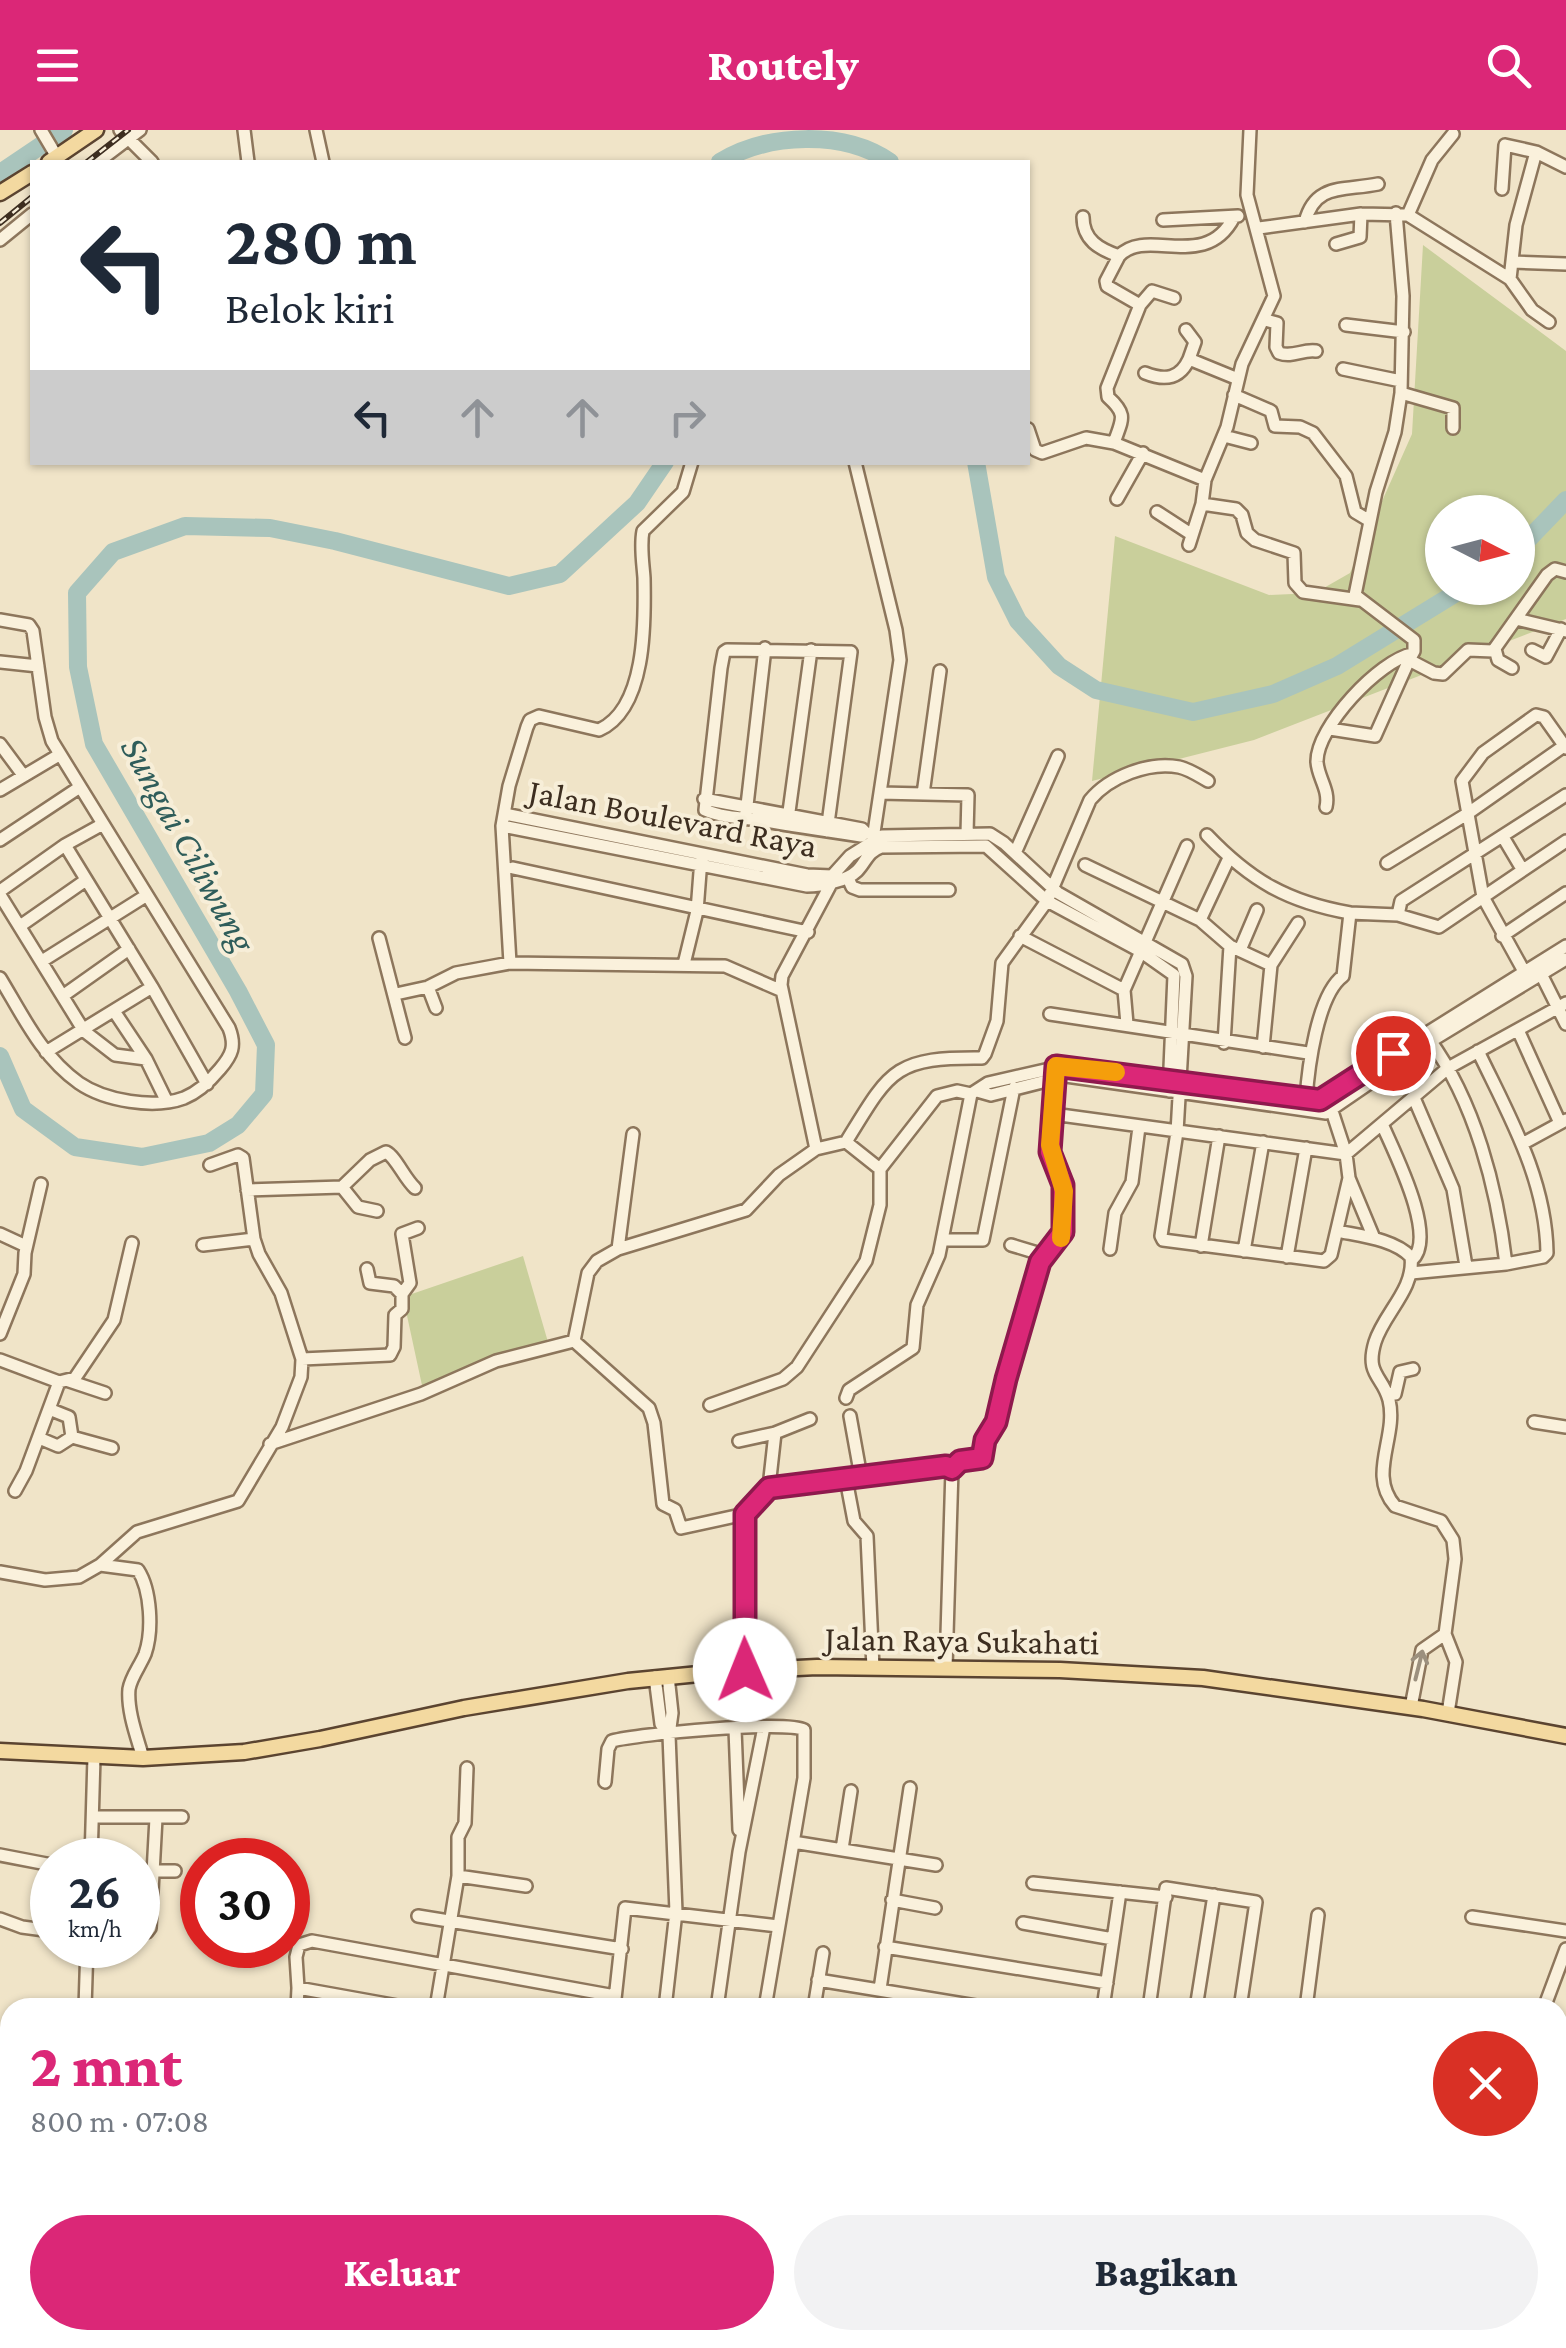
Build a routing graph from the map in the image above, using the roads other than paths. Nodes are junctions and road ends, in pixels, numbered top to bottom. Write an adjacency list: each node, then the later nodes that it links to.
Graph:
1 (41, 130): 10 (street)
2 (96, 130): 10 (main road)
3 (140, 130): 8 (street)
4 (244, 130): 13 (street)
5 (316, 130): 14 (street)
6 (1250, 130): 20 (street)
7 (1453, 134): 22 (street)
8 (124, 135): 11 (street); 12 (street)
9 (1536, 152): 15 (street); 18 (street); 32 (street)
10 (52, 155)
11 (100, 160)
12 (150, 160)
13 (248, 160)
14 (323, 160)
15 (1566, 168)
16 (30, 174): 19 (main road)
17 (1378, 184): 27 (street)
18 (1502, 188)
19 (0, 193)
20 (1252, 214): 25 (street); 28 (street)
21 (1361, 214): 22 (street); 27 (street); 30 (street)
22 (1402, 214): 34 (street); 41 (street)
23 (30, 216): 29 (street)
24 (1083, 217): 31 (street)
25 (1234, 217): 26 (street); 31 (street)
26 (1163, 220)
27 (1305, 222): 28 (street)
28 (1258, 228): 37 (street)
29 (0, 240)
30 (1336, 244)
31 (1119, 256): 36 (street)
32 (1513, 262): 33 (street); 34 (street)
33 (1566, 264)
34 (1510, 279): 38 (street)
35 (1174, 298): 36 (street)
36 (1140, 305): 53 (street)
37 (1265, 320): 42 (street); 46 (street)
38 (1549, 322)
39 (1346, 325): 41 (street)
40 (1186, 330): 43 (street)
41 (1404, 332): 47 (street)
42 (1316, 351)
43 (1189, 359): 45 (street); 46 (street)
44 (1344, 369): 47 (street)
45 (1146, 373)
46 (1238, 379): 48 (street)
47 (1401, 387): 49 (street); 61 (street)
48 (1234, 396): 50 (street); 61 (street)
49 (1453, 428)
50 (1224, 436): 52 (street); 57 (street)
51 (1030, 438): 53 (street)
52 (1251, 442)
53 (1114, 443): 54 (street)
54 (1143, 453): 57 (street); 58 (street)
55 (691, 465): 93 (street)
56 (856, 465): 86 (street)
57 (1205, 480): 59 (street)
58 (1116, 498)
59 (1202, 504): 60 (street); 63 (street)
60 (1157, 512)
61 (1370, 521): 63 (street)
62 (1566, 572): 64 (street)
63 (1360, 600): 71 (street)
64 (1516, 618): 66 (street); 68 (street)
65 (0, 620): 73 (street)
66 (1563, 630): 70 (street)
67 (766, 648): 69 (street); 90 (street); 90 (street)
68 (1495, 649): 71 (street); 74 (street)
69 (811, 650): 92 (street); 95 (street)
70 (1532, 650)
71 (1410, 657): 77 (street); 77 (street)
72 (0, 662): 73 (street)
73 (38, 666): 80 (street)
74 (1512, 668)
75 (940, 672): 87 (street)
76 (0, 729): 78 (street)
77 (1330, 729): 89 (street)
78 (1, 746): 82 (street)
79 (1565, 747): 91 (street); 91 (street)
80 (59, 754): 82 (street); 84 (street)
81 (1058, 756): 105 (street)
82 (23, 775): 85 (street)
83 (1208, 781): 120 (street)
84 (80, 787): 94 (street); 100 (street)
85 (0, 790)
86 (880, 793): 87 (street); 98 (street)
87 (924, 794): 99 (street)
88 (1566, 794): 97 (street)
89 (1326, 807)
90 (746, 813): 92 (street)
91 (1467, 814): 106 (street); 109 (street)
92 (788, 819): 95 (street)
93 (503, 820): 108 (street, Jalan Boulevard Raya); 141 (street)
94 (103, 824): 101 (street); 119 (street)
95 (828, 826): 98 (street)
96 (1208, 836): 107 (street)
97 (1502, 837): 106 (street); 112 (street)
98 (873, 839): 99 (street); 113 (street); 114 (street)
99 (963, 839): 102 (street)
100 (0, 840)
101 (65, 845): 115 (street); 117 (street)
102 (996, 846): 105 (street); 120 (street)
103 (1186, 846): 122 (street)
104 (1564, 846): 112 (street)
105 (1014, 853): 120 (street)
106 (1474, 855): 121 (street); 126 (street)
107 (1229, 858): 125 (street); 128 (street)
108 (701, 860): 113 (street, Jalan Boulevard Raya); 124 (street)
109 (1387, 863)
110 (1084, 865): 122 (street)
111 (513, 868): 124 (street)
112 (1522, 869): 121 (street)
113 (833, 878): 114 (street, Jalan Boulevard Raya); 131 (street)
114 (848, 878): 116 (street)
115 (86, 880): 127 (street); 130 (street)
116 (949, 890)
117 (0, 893): 130 (street)
118 (1566, 893): 133 (street)
119 (147, 894): 127 (street); 171 (street)
120 (1050, 895): 132 (street); 135 (street)
121 (1483, 897): 126 (street); 133 (street)
122 (1163, 900): 128 (street); 135 (street)
123 (1257, 910): 137 (street)
124 (697, 911): 131 (street); 142 (street)
125 (1350, 914): 126 (street); 167 (street)
126 (1398, 915)
127 (109, 916): 138 (street); 140 (street)
128 (1200, 920): 137 (street)
129 (1298, 923): 143 (street)
130 (20, 926): 140 (street)
131 (808, 932): 148 (street)
132 (1020, 936): 149 (street); 187 (street)
133 (1502, 936): 144 (street)
134 (379, 938): 150 (street)
135 (1142, 946): 149 (street); 160 (street)
136 (1566, 946): 144 (street)
137 (1235, 948): 143 (street); 163 (street)
138 (130, 949): 146 (street); 151 (street)
139 (1566, 958): 144 (street)
140 (42, 961): 151 (street)
141 (510, 963): 142 (street); 147 (street)
142 (684, 964): 148 (street)
143 (1271, 965): 164 (street)
144 (1532, 972): 152 (street); 161 (street)
145 (0, 978): 166 (street)
146 (152, 987): 154 (street); 171 (street)
147 (428, 987): 150 (street); 153 (street)
148 (780, 990): 191 (street)
149 (1124, 990): 156 (street)
150 (396, 994): 162 (street)
151 (64, 996): 159 (street)
152 (1562, 1006): 157 (street); 158 (street)
153 (436, 1008)
154 (114, 1011): 159 (street); 168 (street)
155 (1050, 1014): 156 (street)
156 (1127, 1024): 160 (street)
157 (1566, 1024)
158 (1518, 1030): 165 (street); 181 (street)
159 (84, 1031): 166 (street); 168 (street)
160 (1178, 1034): 163 (street); 172 (street)
161 (1428, 1037): 169 (street); 175 (street); 179 (street)
162 (404, 1038)
163 (1224, 1043): 164 (street)
164 (1263, 1047): 167 (street)
165 (1478, 1051): 169 (street); 189 (street)
166 (46, 1052): 178 (street)
167 (1308, 1053): 177 (street)
168 (146, 1059): 178 (street)
169 (1448, 1068): 176 (street); 217 (street)
170 (1055, 1072): 172 (street); 173 (street); 174 (street); 180 (street)
171 (207, 1084): 178 (street)
172 (1174, 1086): 177 (street); 179 (street); 184 (street)
173 (1014, 1088): 174 (street); 206 (street)
174 (974, 1092): 194 (street); 206 (street)
175 (1326, 1097): 177 (street); 179 (street)
176 (1414, 1098): 182 (street); 219 (street)
177 (1306, 1100)
178 (167, 1102)
179 (1332, 1111): 192 (street)
180 (1053, 1114): 183 (street); 215 (street)
181 (1563, 1122): 189 (street)
182 (1382, 1124): 192 (street); 218 (street)
183 (1139, 1126): 184 (street); 212 (street)
184 (1177, 1132): 186 (street); 211 (street)
185 (632, 1134): 213 (street)
186 (1219, 1136): 188 (street); 211 (street)
187 (846, 1142): 191 (street); 194 (street)
188 (1263, 1142): 190 (street); 214 (street)
189 (1522, 1144): 217 (street)
190 (1306, 1148): 192 (street); 216 (street)
191 (816, 1149): 213 (street)
192 (1346, 1154): 195 (street)
193 (210, 1166): 199 (street)
194 (880, 1169): 231 (street)
195 (1349, 1178): 202 (street); 204 (street)
196 (41, 1184): 209 (street)
197 (342, 1187): 198 (street); 199 (street); 200 (street)
198 (415, 1188)
199 (247, 1190): 205 (street)
200 (376, 1211)
201 (418, 1228): 221 (street)
202 (1337, 1231): 204 (street); 216 (street)
203 (0, 1234): 209 (street)
204 (1374, 1238): 218 (street)
205 (254, 1239): 210 (street); 224 (street)
206 (942, 1240): 230 (street)
207 (132, 1243): 227 (street)
208 (1012, 1244): 215 (street)
209 (26, 1246): 222 (street)
210 (203, 1246)
211 (1202, 1246): 214 (street)
212 (1110, 1248)
213 (618, 1250): 223 (street)
214 (1244, 1251): 216 (street)
215 (1044, 1254): 243 (street)
216 (1287, 1257)
217 (1506, 1264): 219 (street)
218 (1411, 1266): 219 (street); 229 (street)
219 (1466, 1266)
220 (366, 1269): 221 (street)
221 (402, 1294): 224 (street)
222 (0, 1334)
223 (574, 1341): 241 (street); 248 (street)
224 (302, 1359): 241 (street)
225 (0, 1360): 227 (street)
226 (1414, 1369): 229 (street)
227 (64, 1382): 228 (street); 232 (street)
228 (106, 1393)
229 (1387, 1393): 251 (street)
230 (846, 1398)
231 (710, 1405)
232 (50, 1409): 238 (street); 239 (street)
233 (850, 1416): 244 (street)
234 (810, 1419): 237 (street)
235 (1534, 1422): 236 (street)
236 (1566, 1427)
237 (774, 1433): 240 (street); 246 (street)
238 (72, 1437): 239 (street); 242 (street)
239 (38, 1438): 247 (street)
240 (739, 1441)
241 (270, 1444): 249 (street)
242 (112, 1448)
243 (952, 1469): 244 (street); 253 (street)
244 (861, 1477): 245 (street)
245 (846, 1480): 246 (street); 252 (street)
246 (769, 1488): 248 (street)
247 (15, 1490)
248 (745, 1514): 254 (street)
249 (100, 1565): 250 (street); 264 (street)
250 (0, 1572)
251 (1445, 1634): 256 (street, one-way to 251); 257 (street)
252 (873, 1668): 253 (main road, Jalan Raya Sukahati); 254 (main road, Jalan Raya Sukahati)
253 (946, 1668): 256 (main road, Jalan Raya Sukahati)
254 (745, 1670): 255 (main road, Jalan Raya Sukahati)
255 (662, 1677): 260 (street); 264 (main road, Jalan Raya Sukahati)
256 (1411, 1707): 257 (main road, Jalan Raya Sukahati)
257 (1448, 1713): 261 (main road, Jalan Raya Sukahati)
258 (764, 1727): 259 (street); 274 (street); 276 (street)
259 (735, 1729): 260 (street); 276 (street)
260 (669, 1735): 266 (street); 291 (street)
261 (1566, 1736)
262 (0, 1752): 263 (main road, Jalan Raya Sukahati)
263 (94, 1758): 264 (main road, Jalan Raya Sukahati); 270 (street)
264 (142, 1758)
265 (467, 1768): 283 (street)
266 (605, 1782)
267 (910, 1788): 278 (street)
268 (851, 1791): 275 (street)
269 (182, 1817): 271 (street)
270 (93, 1818): 271 (street); 272 (street)
271 (156, 1818): 273 (street)
272 (92, 1838)
273 (155, 1838)
274 (793, 1842): 275 (street); 299 (street)
275 (842, 1849): 278 (street)
276 (740, 1852): 296 (street)
277 (0, 1854): 279 (street)
278 (899, 1859): 280 (street); 289 (street)
279 (30, 1860)
280 (936, 1865)
281 (175, 1871): 282 (street)
282 (160, 1872)
283 (458, 1876): 285 (street); 297 (street)
284 (1033, 1882): 286 (street)
285 (526, 1886)
286 (1120, 1892): 288 (street); 302 (street)
287 (1214, 1895): 288 (street); 326 (street); 327 (street)
288 (1166, 1897): 325 (street)
289 (892, 1900): 290 (street); 303 (street)
290 (935, 1908)
291 (676, 1912): 296 (street); 304 (street); 319 (street)
292 (1318, 1914): 328 (street)
293 (418, 1916): 297 (street)
294 (1472, 1916): 301 (street)
295 (0, 1919): 300 (street)
296 (730, 1919): 299 (street); 320 (street)
297 (451, 1920): 304 (street); 307 (street)
298 (1022, 1924): 302 (street)
299 (778, 1926): 321 (street)
300 (30, 1928)
301 (1566, 1932)
302 (1113, 1939): 310 (street)
303 (885, 1947): 310 (street); 312 (street)
304 (622, 1948): 318 (street)
305 (1566, 1948): 329 (street)
306 (823, 1953): 309 (street)
307 (443, 1964): 311 (street); 316 (street); 317 (street)
308 (86, 1968): 313 (street)
309 (818, 1980): 312 (street); 322 (street)
310 (1107, 1983): 324 (street)
311 (298, 1988): 314 (street); 315 (street)
312 (880, 1989): 323 (street)
313 (85, 1998)
314 (298, 1998)
315 (354, 1998)
316 (438, 1998)
317 (596, 1998)
318 (615, 1998)
319 (666, 1998)
320 (718, 1998)
321 (766, 1998)
322 (815, 1998)
323 (910, 1998)
324 (1105, 1998)
325 (1151, 1998)
326 (1198, 1998)
327 (1242, 1998)
328 (1307, 1998)
329 (1548, 1998)

